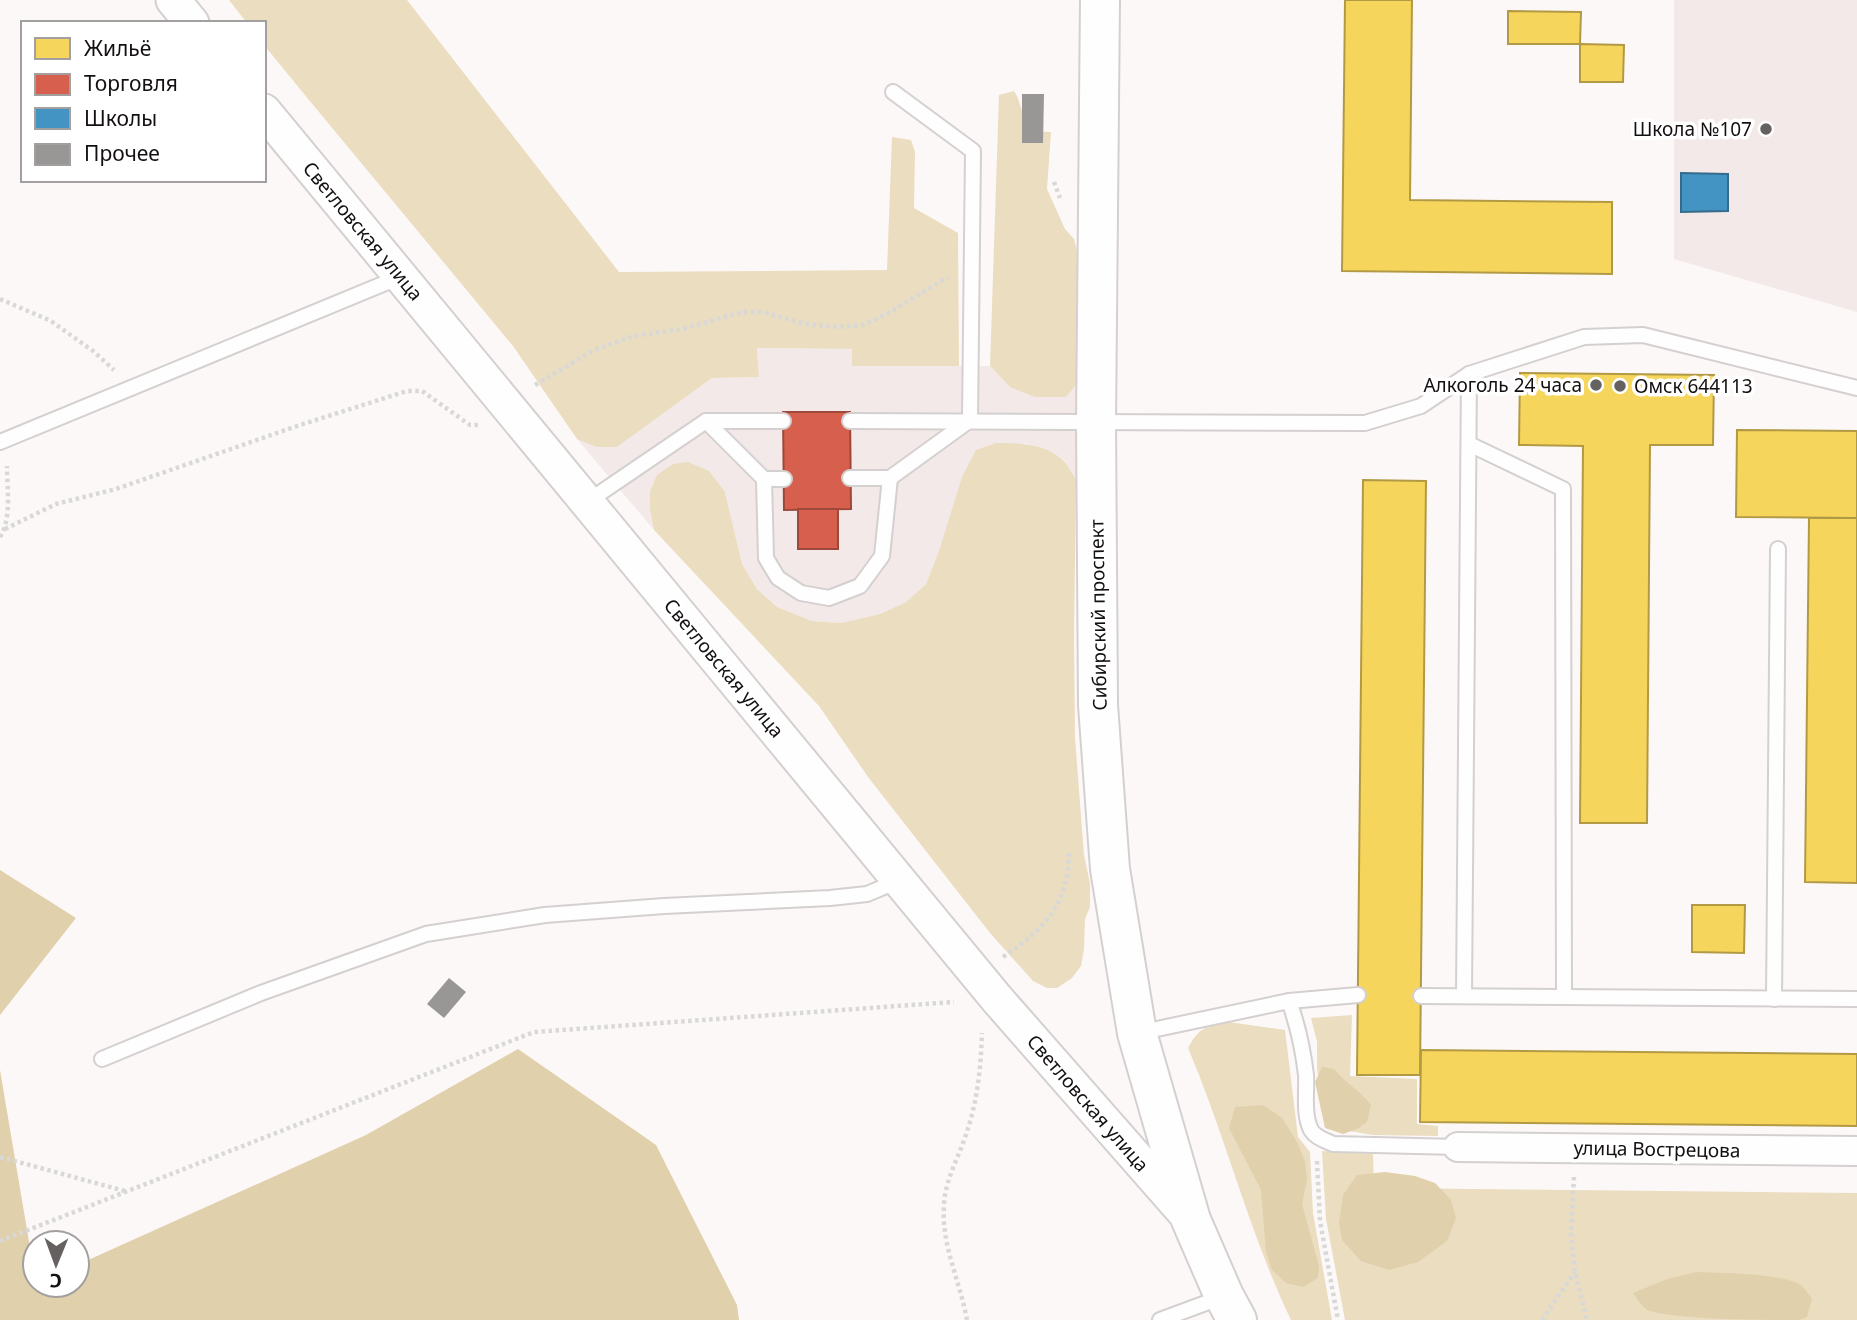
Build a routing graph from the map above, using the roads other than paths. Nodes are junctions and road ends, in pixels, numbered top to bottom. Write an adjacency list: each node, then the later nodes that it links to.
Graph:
1 (173, 0): 3 (street)
2 (1100, 0): 13 (main road, Сибирский проспект)
3 (190, 21)
4 (893, 92): 9 (lane)
5 (266, 113): 6 (street, Светловская улица)
6 (401, 277): 14 (lane); 20 (street, Светловская улица)
7 (1469, 374): 8 (lane); 13 (lane); 15 (lane)
8 (1857, 388)
9 (970, 420): 12 (lane); 13 (lane); 17 (lane)
10 (706, 421): 11 (lane); 18 (lane); 20 (lane)
11 (783, 421)
12 (850, 421)
13 (1096, 422): 30 (main road, Сибирский проспект)
14 (3, 440)
15 (1469, 444): 25 (lane); 26 (lane)
16 (850, 478): 17 (lane)
17 (890, 478): 18 (lane)
18 (764, 479): 19 (lane)
19 (784, 479)
20 (587, 502): 22 (street, Светловская улица)
21 (1778, 550): 27 (lane)
22 (899, 880): 31 (lane); 34 (street, Светловская улица)
23 (1358, 995): 29 (lane)
24 (1421, 996): 25 (lane)
25 (1464, 996): 26 (lane)
26 (1564, 997): 27 (lane)
27 (1774, 999): 28 (lane)
28 (1857, 999)
29 (1289, 1001): 30 (lane); 32 (lane)
30 (1137, 1033): 34 (main road, Сибирский проспект)
31 (102, 1059)
32 (1458, 1147): 33 (street, улица Вострецова)
33 (1857, 1151)
34 (1191, 1220): 35 (main road, Сибирский проспект)
35 (1230, 1308): 36 (lane)
36 (1160, 1320)

